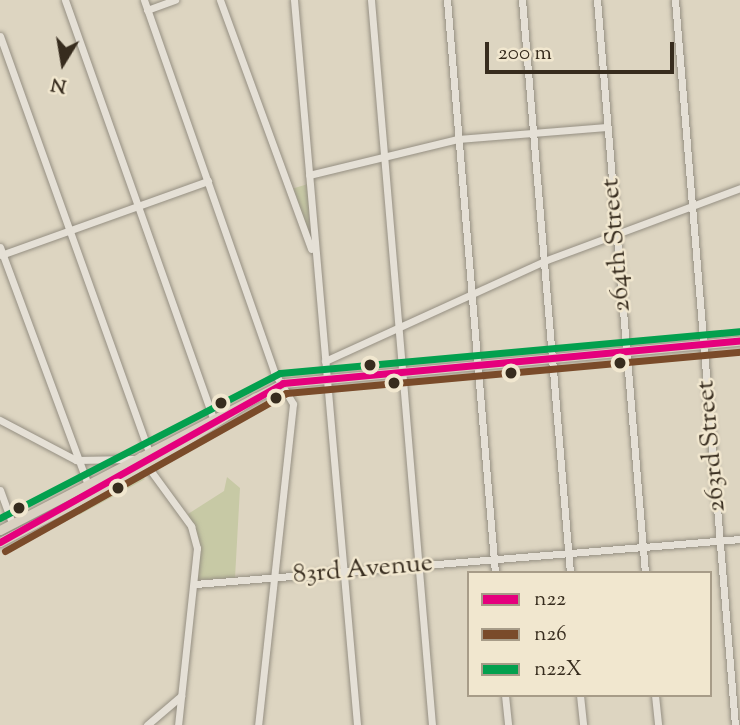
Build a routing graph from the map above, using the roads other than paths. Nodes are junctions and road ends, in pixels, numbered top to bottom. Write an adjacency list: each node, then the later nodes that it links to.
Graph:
1 (65, 0): 20 (street)
2 (144, 0): 11 (street)
3 (175, 0): 11 (street)
4 (220, 0): 25 (street)
5 (294, 0): 17 (street)
6 (371, 0): 16 (street)
7 (447, 0): 15 (street)
8 (522, 0): 14 (street)
9 (597, 0): 13 (street, 264th Street)
10 (675, 0): 21 (street, 263rd Street)
11 (147, 10): 18 (street)
12 (0, 36): 22 (street)
13 (607, 127): 14 (street); 23 (street, 264th Street)
14 (533, 133): 15 (street); 26 (street)
15 (458, 139): 16 (street); 27 (street)
16 (384, 158): 17 (street); 28 (street)
17 (309, 175): 25 (street)
18 (208, 181): 20 (street); 37 (street)
19 (740, 188): 21 (street)
20 (138, 206): 22 (street); 39 (street)
21 (692, 206): 23 (street); 30 (street, 263rd Street)
22 (70, 230): 24 (street); 41 (street)
23 (617, 233): 26 (street); 31 (street, 264th Street)
24 (1, 252): 42 (street)
25 (313, 255): 33 (street)
26 (544, 261): 27 (street); 32 (street)
27 (472, 292): 28 (street); 34 (street)
28 (398, 325): 33 (street); 35 (street)
29 (740, 341): 30 (main road)
30 (703, 345): 31 (main road); 49 (street, 263rd Street)
31 (626, 351): 32 (main road); 51 (street, 264th Street)
32 (552, 357): 34 (main road); 52 (street)
33 (325, 361): 36 (street)
34 (478, 364): 35 (main road); 53 (street)
35 (402, 371): 36 (main road); 54 (street)
36 (326, 378): 37 (main road); 58 (street)
37 (282, 383): 38 (main road); 59 (street)
38 (257, 396): 39 (main road); 43 (main road)
39 (212, 415): 41 (main road)
40 (0, 420): 42 (street)
41 (141, 455): 42 (street); 43 (street); 44 (main road)
42 (76, 460): 44 (street)
43 (147, 465): 50 (main road); 60 (street)
44 (88, 485): 46 (main road)
45 (0, 490): 46 (street)
46 (12, 523): 47 (main road)
47 (0, 530)
48 (740, 539): 49 (street, 83rd Avenue)
49 (720, 540): 51 (street, 83rd Avenue); 73 (street, 263rd Street)
50 (0, 542)
51 (642, 547): 52 (street, 83rd Avenue); 57 (street, 264th Street)
52 (568, 553): 53 (street, 83rd Avenue); 56 (street)
53 (494, 559): 54 (street, 83rd Avenue); 55 (street)
54 (418, 566): 58 (street, 83rd Avenue); 69 (street)
55 (495, 571)
56 (570, 571)
57 (645, 571)
58 (342, 572): 59 (street, 83rd Avenue); 68 (street)
59 (274, 578): 60 (street, 83rd Avenue); 67 (street)
60 (195, 584): 61 (street)
61 (181, 696): 65 (street); 66 (street)
62 (505, 697): 70 (street)
63 (580, 697): 71 (street)
64 (655, 697): 72 (street)
65 (147, 725)
66 (178, 725)
67 (258, 725)
68 (357, 725)
69 (432, 725)
70 (508, 725)
71 (583, 725)
72 (658, 725)
73 (735, 725)

